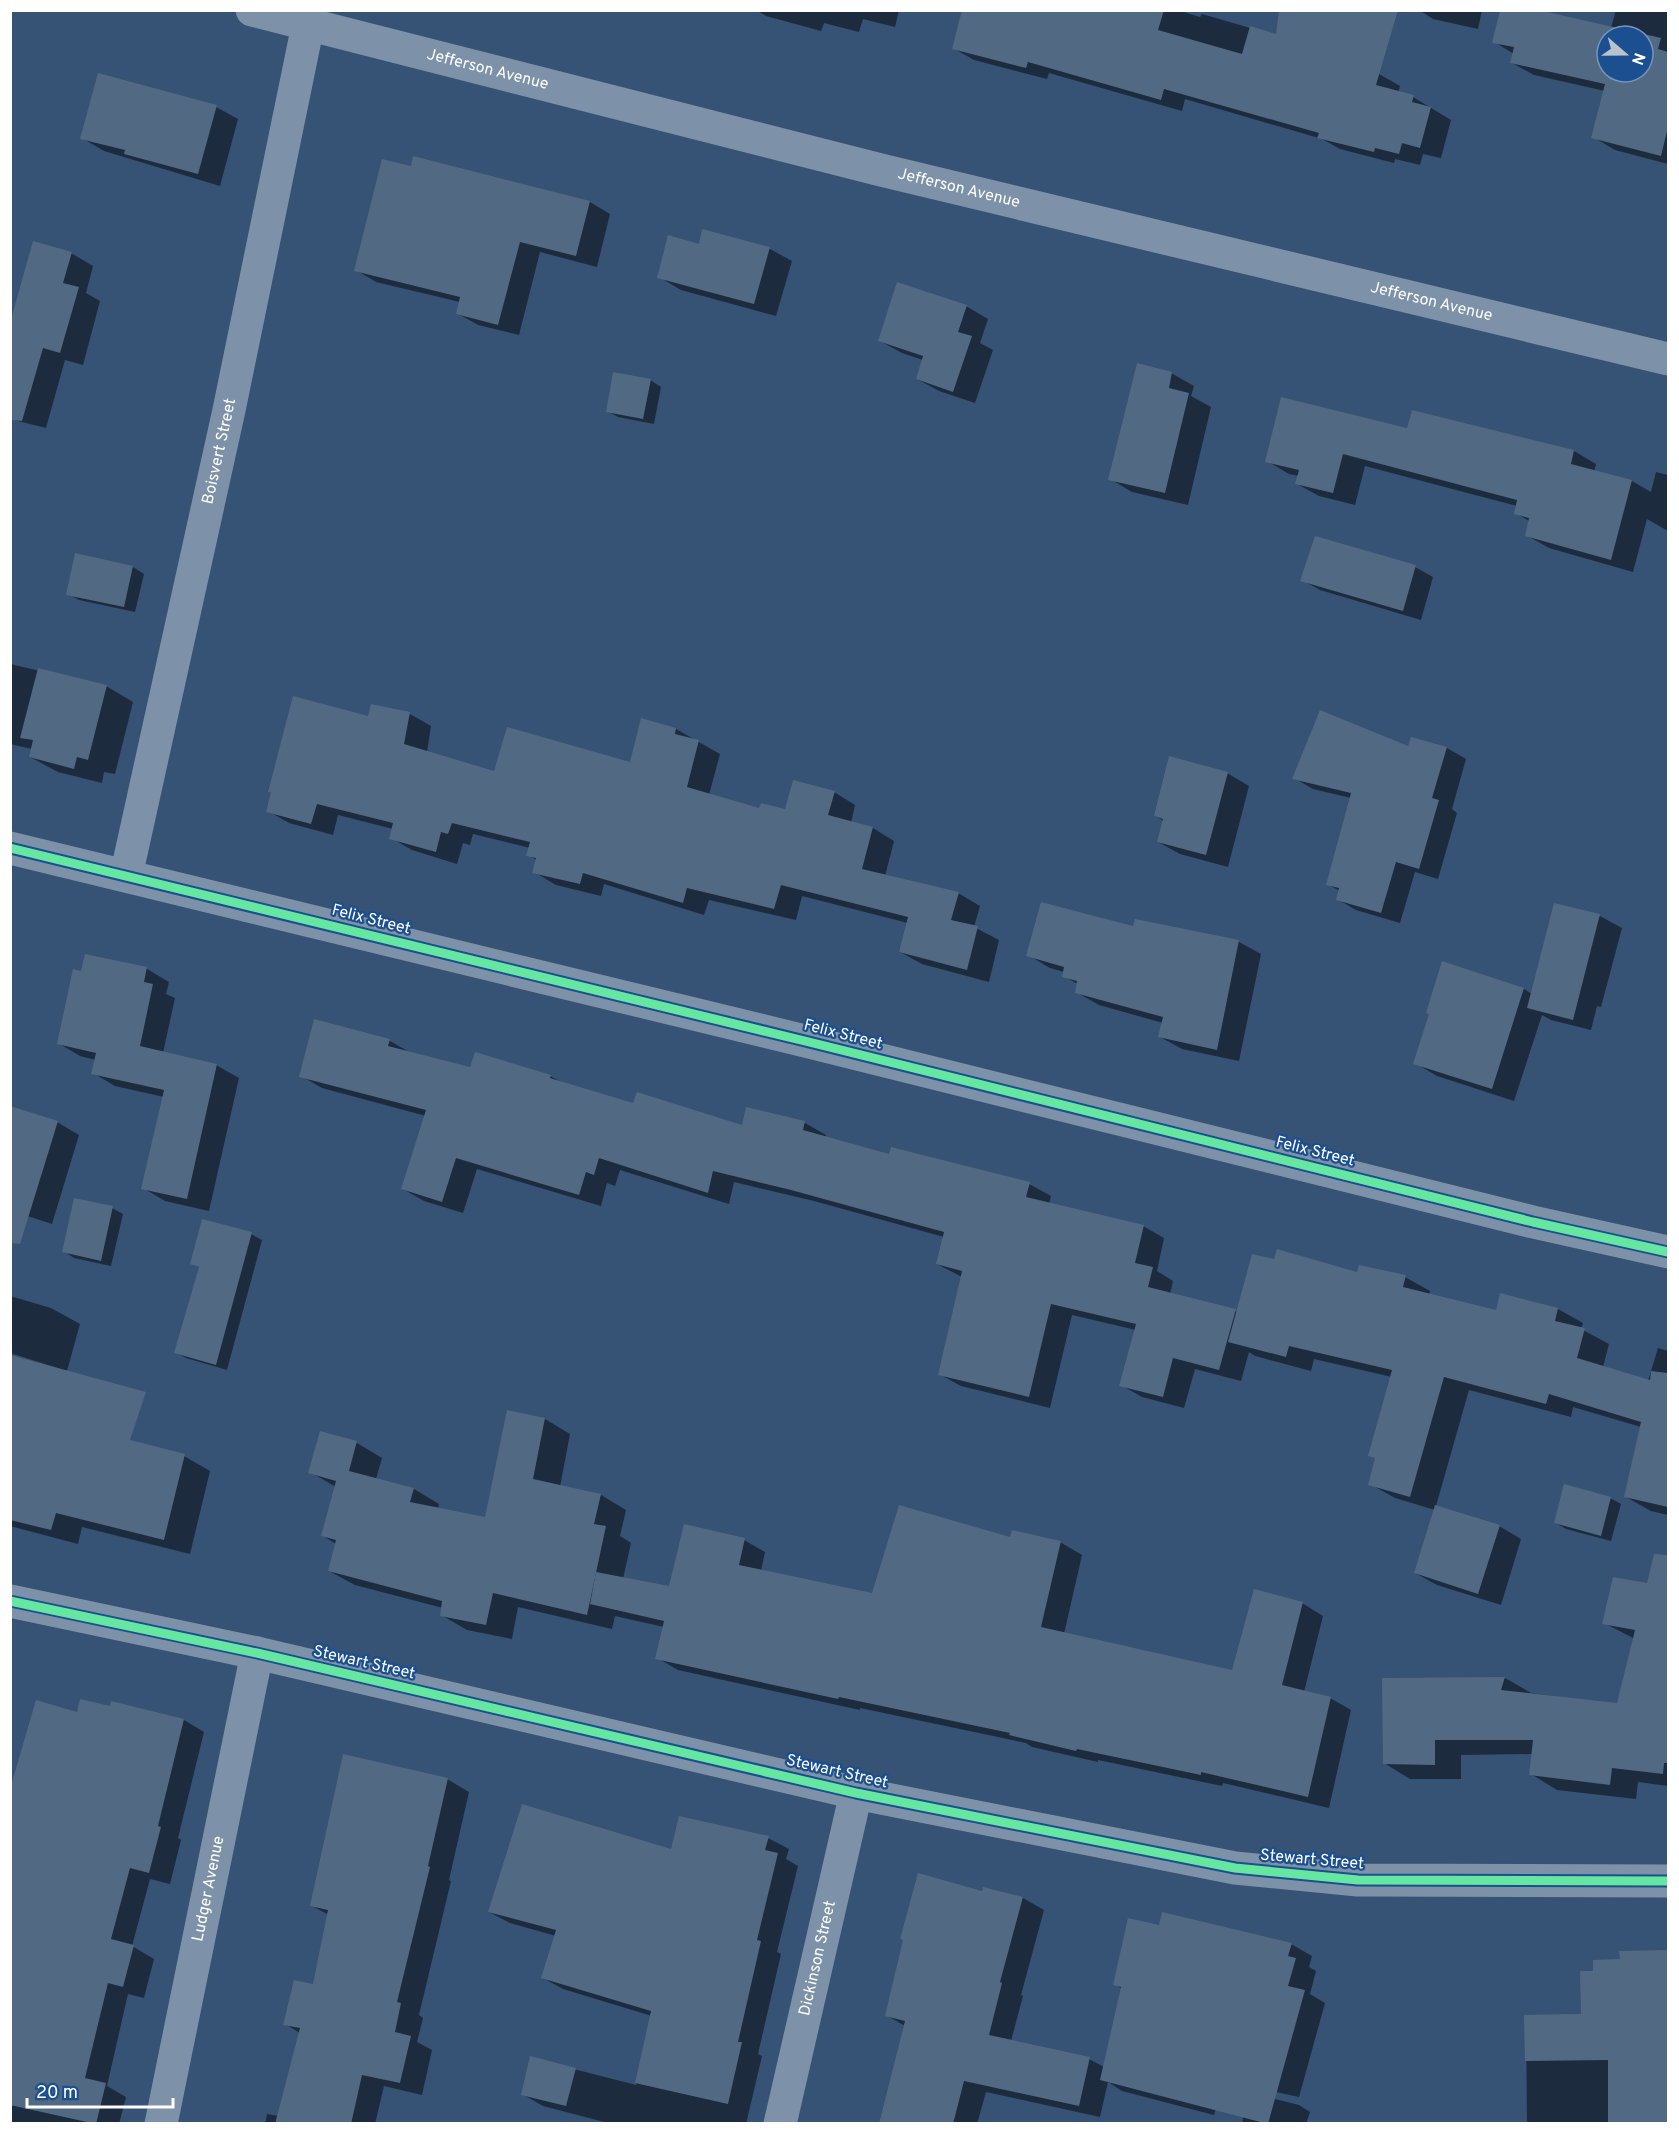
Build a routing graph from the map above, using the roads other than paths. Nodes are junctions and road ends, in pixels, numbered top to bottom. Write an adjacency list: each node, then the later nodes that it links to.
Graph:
1 (252, 10): 2 (street, Jefferson Avenue)
2 (308, 25): 3 (street, Jefferson Avenue); 5 (street, Boisvert Street)
3 (1668, 359)
4 (10, 848): 5 (street, Felix Street)
5 (126, 876): 6 (street, Felix Street)
6 (1668, 1252)
7 (10, 1601): 8 (street, Stewart Street)
8 (257, 1653): 9 (street, Stewart Street); 11 (street, Ludger Avenue)
9 (856, 1793): 10 (street, Stewart Street); 12 (street, Dickinson Street)
10 (1668, 1881)
11 (161, 2124)
12 (780, 2124)

